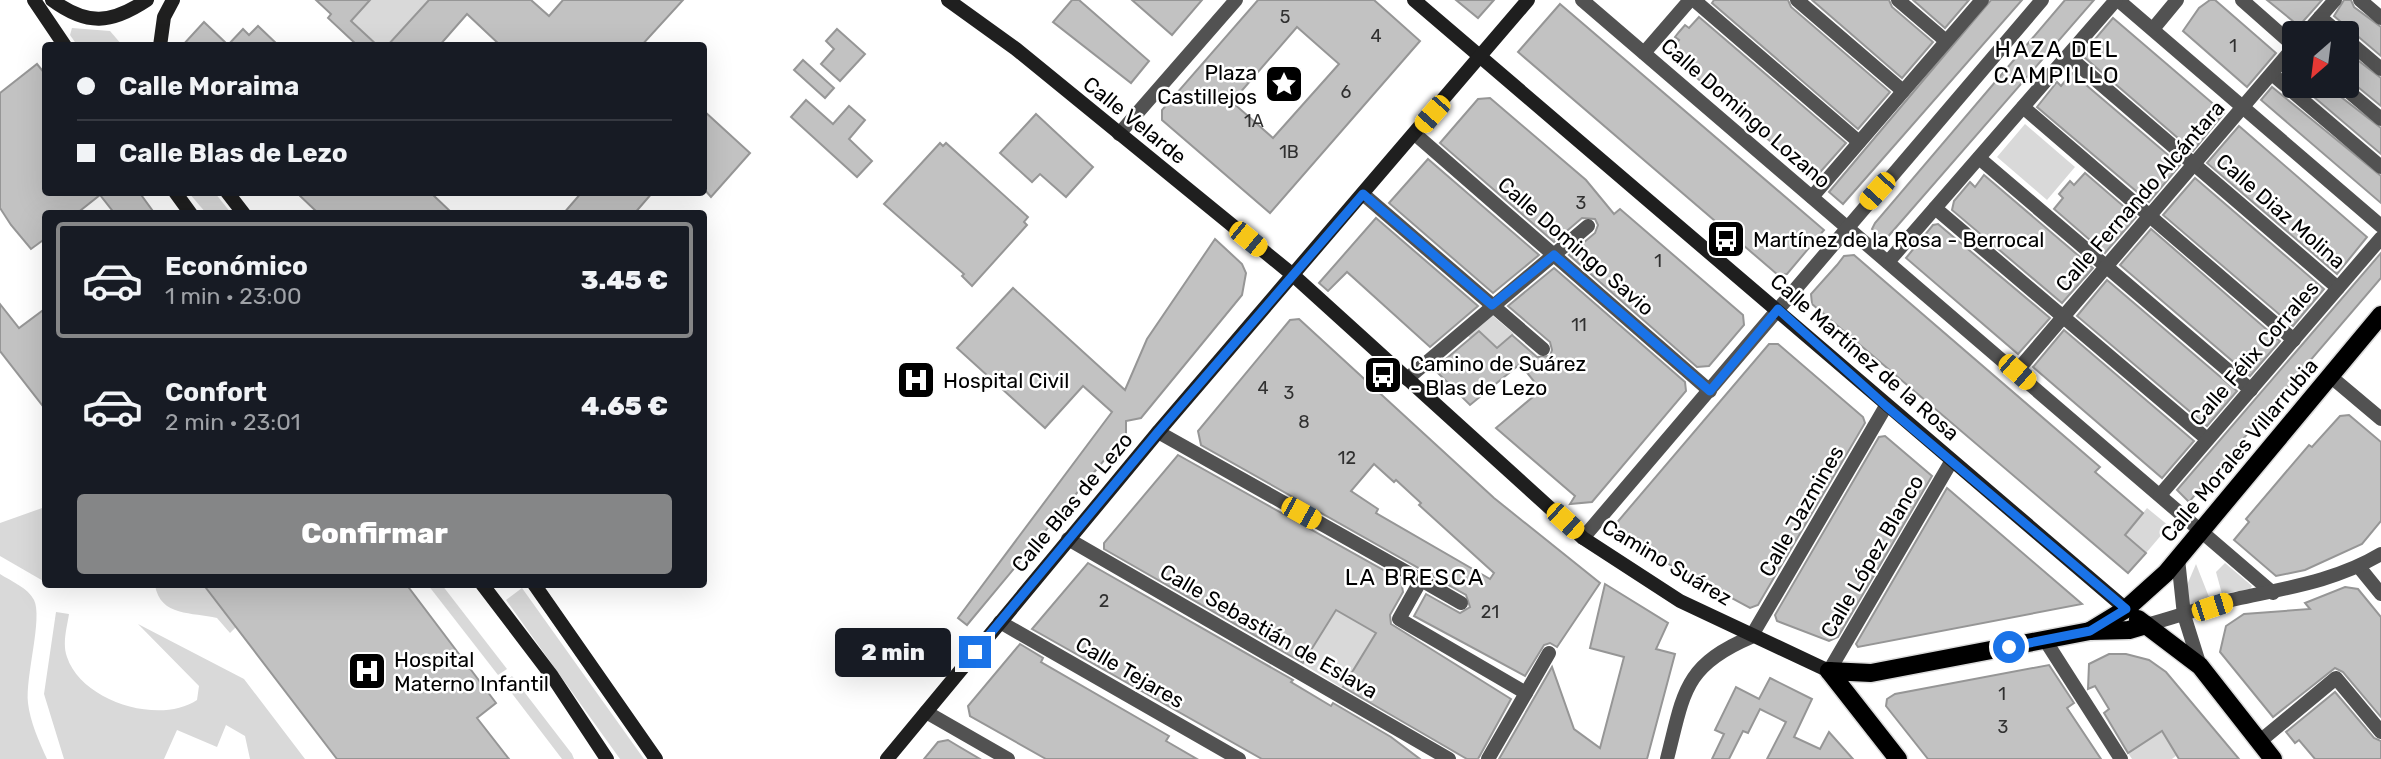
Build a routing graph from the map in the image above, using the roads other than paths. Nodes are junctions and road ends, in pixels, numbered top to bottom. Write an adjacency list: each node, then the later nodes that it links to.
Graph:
1 (34, 0): 27 (main road)
2 (52, 0): 3 (main road)
3 (146, 0)
4 (173, 0): 28 (main road)
5 (948, 0): 41 (main road, Calle Velarde)
6 (1236, 0): 41 (street)
7 (1413, 0): 32 (main road, Calle Martínez de la Rosa)
8 (1528, 0): 32 (main road, Calle Blas de Lezo)
9 (1582, 0): 30 (street, Calle Domingo Lozano)
10 (1692, 0): 30 (street); 43 (street)
11 (1797, 0): 36 (street)
12 (1898, 0): 26 (street)
13 (1982, 0): 26 (street)
14 (2042, 0): 52 (street)
15 (2117, 0): 24 (street); 31 (street)
16 (2177, 0): 24 (street)
17 (2242, 0): 25 (street)
18 (2335, 0): 20 (street)
19 (2360, 0): 21 (street)
20 (2320, 17): 22 (street); 23 (street)
21 (2381, 18)
22 (2316, 21)
23 (2325, 21)
24 (2152, 29): 39 (street)
25 (2282, 36)
26 (1946, 41): 36 (street)
27 (62, 42)
28 (161, 42)
29 (2359, 50): 34 (street)
30 (1644, 53): 48 (street, Calle Domingo Lozano)
31 (2068, 56): 38 (street); 45 (street, Calle Diaz Molina)
32 (1479, 57): 42 (main road, Calle Blas de Lezo); 61 (main road, Calle Martínez de la Rosa)
33 (2282, 62): 35 (street, Calle Fernando Alcántara)
34 (2381, 69)
35 (2272, 74): 39 (street, Calle Fernando Alcántara); 46 (street)
36 (1903, 91): 43 (street)
37 (2356, 98): 40 (street)
38 (2023, 107): 44 (street); 50 (street)
39 (2243, 107): 45 (street, Calle Fernando Alcántara); 53 (street)
40 (2381, 119)
41 (1119, 134): 58 (main road, Calle Velarde)
42 (1415, 134): 47 (main road, Calle Blas de Lezo); 55 (street, Calle Domingo Savio)
43 (1859, 142): 48 (street)
44 (1979, 158): 49 (street); 57 (street)
45 (2194, 165): 50 (street, Calle Fernando Alcántara); 59 (street, Calle Diaz Molina)
46 (2381, 167)
47 (1363, 194): 58 (main road, Calle Blas de Lezo); 60 (street)
48 (1812, 197): 52 (street, Calle Domingo Lozano)
49 (1935, 208): 56 (street); 63 (street)
50 (2150, 216): 57 (street, Calle Fernando Alcántara); 64 (street)
51 (1588, 226): 55 (street)
52 (1846, 226): 56 (street, Calle Domingo Lozano); 61 (street)
53 (2381, 226)
54 (2381, 238): 59 (street, Calle Félix Corrales)
55 (1554, 255): 60 (street); 70 (street, Calle Domingo Savio)
56 (1888, 262): 66 (street, Calle Domingo Lozano)
57 (2107, 267): 63 (street, Calle Fernando Alcántara); 69 (street)
58 (1293, 275): 68 (main road, Camino Suárez); 73 (main road, Calle Blas de Lezo)
59 (2338, 288): 64 (street, Calle Félix Corrales)
60 (1492, 305): 65 (street); 68 (street)
61 (1778, 309): 70 (street); 71 (main road, Calle Martínez de la Rosa)
62 (2381, 315): 67 (main road, Calle Morales Villarrubia)
63 (2063, 318): 66 (street, Calle Fernando Alcántara); 74 (street)
64 (2294, 340): 69 (street, Calle Félix Corrales)
65 (1543, 349)
66 (2017, 372): 76 (street, Calle Domingo Lozano)
67 (2330, 376): 72 (street); 77 (main road, Calle Morales Villarrubia)
68 (1407, 379): 78 (main road, Camino Suárez)
69 (2250, 390): 74 (street, Calle Félix Corrales)
70 (1710, 391): 78 (street)
71 (1886, 406): 75 (main road, Calle Martínez de la Rosa); 95 (street, Calle Jazmines)
72 (2381, 419)
73 (1158, 432): 79 (main road, Calle Blas de Lezo); 83 (street)
74 (2207, 439): 76 (street, Calle Félix Corrales)
75 (1951, 462): 89 (main road, Calle Martínez de la Rosa); 99 (street, Calle López Blanco)
76 (2160, 495): 77 (street, Calle Domingo Lozano)
77 (2201, 531): 81 (main road, Calle Morales Villarrubia); 86 (street, Calle Domingo Lozano)
78 (1583, 538): 95 (main road, Camino Suárez)
79 (1068, 539): 92 (main road, Calle Blas de Lezo); 109 (street, Calle Sebastián de Eslava)
80 (2381, 554): 82 (street)
81 (2178, 559): 89 (main road, Calle Morales Villarrubia); 91 (street)
82 (2359, 567): 86 (street); 87 (street)
83 (1421, 580): 88 (street); 100 (street)
84 (485, 588): 104 (main road)
85 (537, 588): 105 (main road)
86 (2273, 593): 90 (street)
87 (2381, 594)
88 (1461, 603)
89 (2126, 609): 93 (main road, Calle Martínez de la Rosa); 94 (main road, Calle Morales Villarrubia)
90 (2204, 609): 91 (street); 98 (street)
91 (2184, 615): 93 (street); 98 (street)
92 (1000, 622): 101 (main road, Calle Blas de Lezo); 108 (street, Calle Tejares)
93 (2146, 625): 94 (main road); 98 (main road, Calle Martínez de la Rosa)
94 (2090, 631): 96 (main road)
95 (1751, 636): 99 (main road, Camino Suárez); 111 (street)
96 (2045, 640): 99 (main road); 113 (street)
97 (1549, 653): 100 (street)
98 (2200, 666): 103 (main road, Calle Martínez de la Rosa)
99 (1829, 671): 112 (main road, Camino Suárez)
100 (1526, 693): 110 (street)
101 (926, 712): 106 (main road, Calle Blas de Lezo); 107 (street)
102 (2381, 732): 103 (street)
103 (2259, 742): 114 (main road, Calle Martínez de la Rosa)
104 (607, 759)
105 (656, 759)
106 (887, 759)
107 (1008, 759)
108 (1239, 759)
109 (1449, 759)
110 (1488, 759)
111 (1667, 759)
112 (1898, 759)
113 (2121, 759)
114 (2273, 759)

